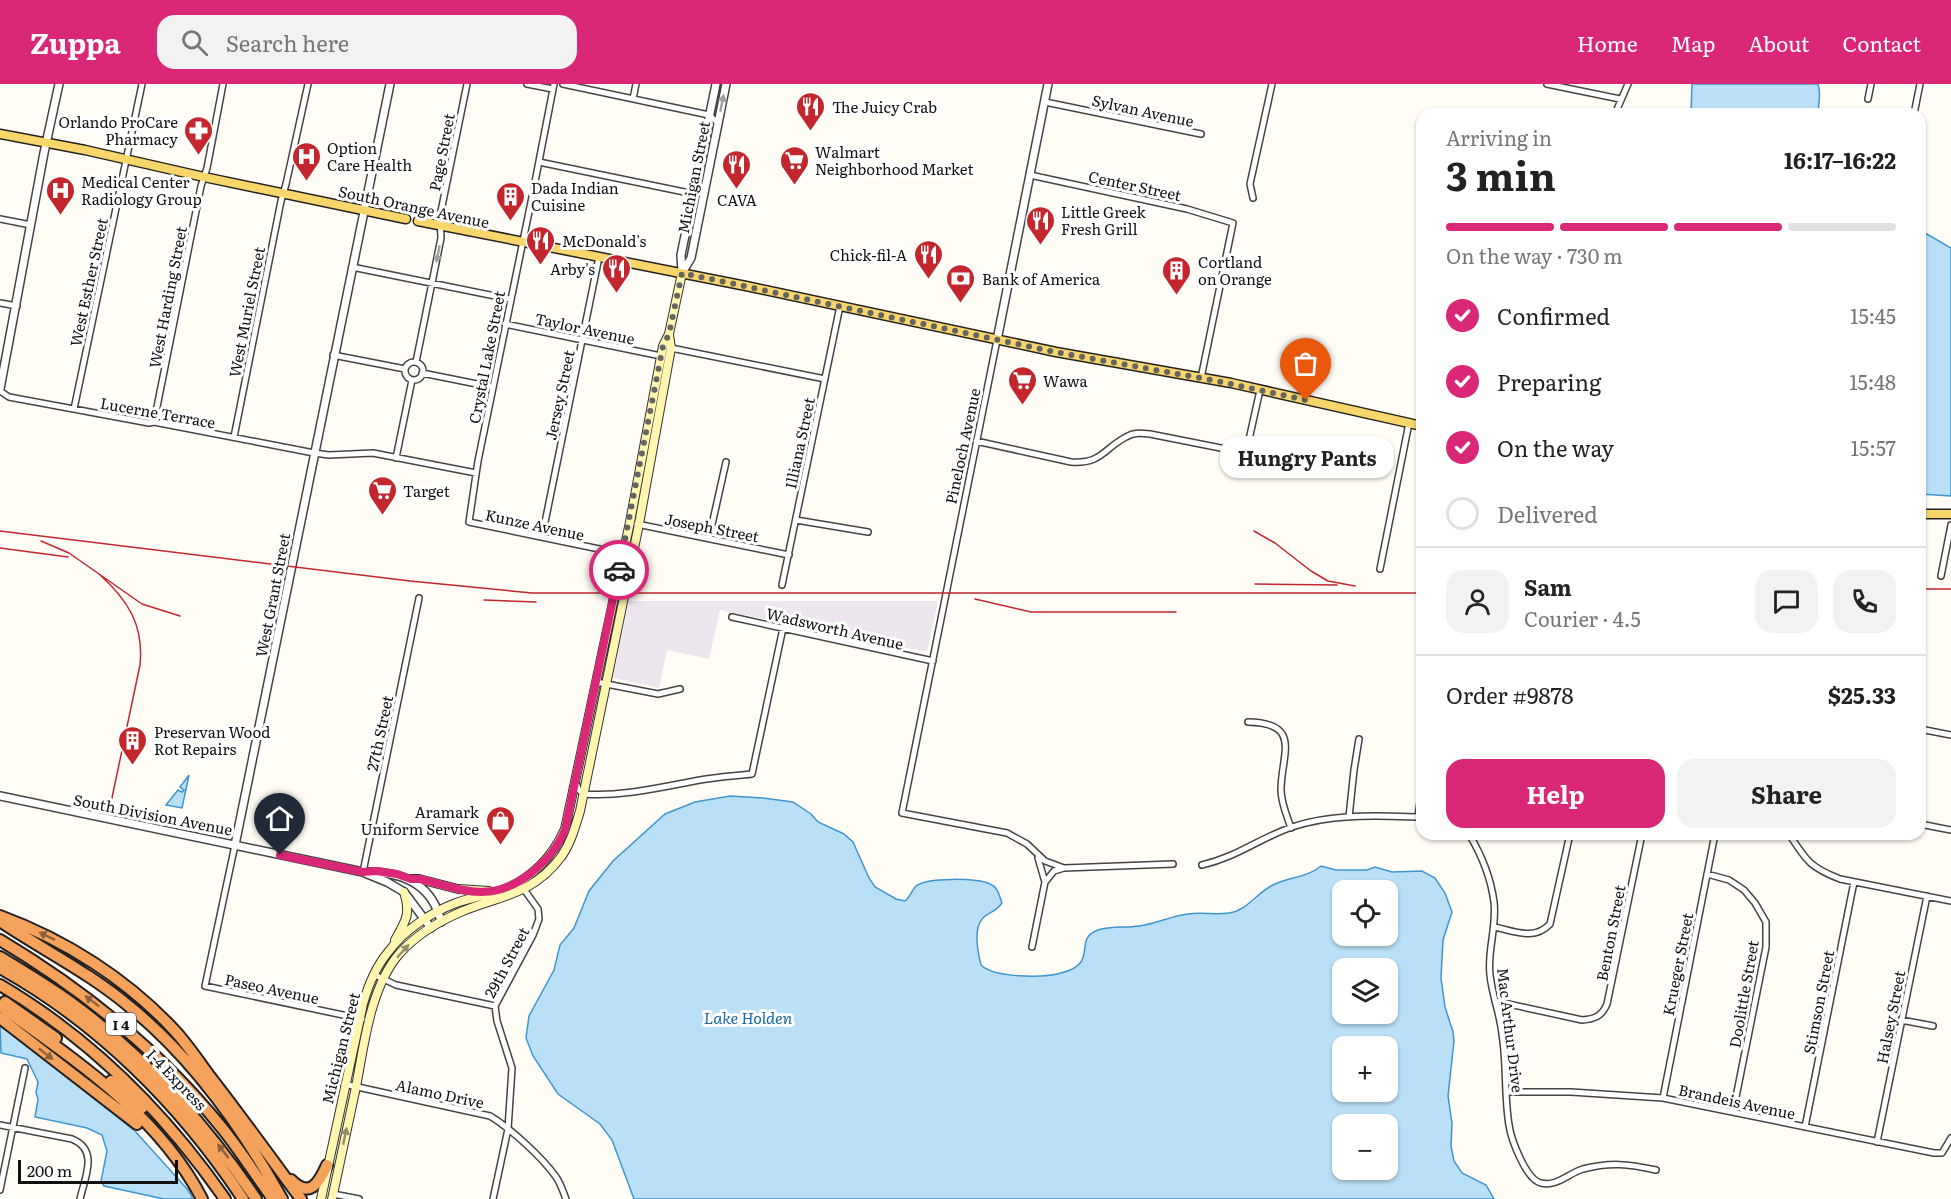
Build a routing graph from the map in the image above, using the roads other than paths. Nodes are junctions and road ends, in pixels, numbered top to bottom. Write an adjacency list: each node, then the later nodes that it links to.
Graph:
1 (59, 84): 29 (street)
2 (142, 84): 30 (street, West Esther Street)
3 (224, 84): 33 (street, West Harding Street)
4 (308, 84): 35 (street, West Muriel Street)
5 (390, 84): 39 (street, West Grant Street)
6 (467, 84): 44 (street, Page Street)
7 (527, 84): 18 (street)
8 (563, 84): 19 (street)
9 (636, 84): 19 (street)
10 (716, 84): 25 (street, Michigan Street)
11 (726, 84): 26 (street, Michigan Street, one-way to 11)
12 (1048, 84): 22 (street, Pineloch Avenue)
13 (1272, 84): 38 (street)
14 (1547, 84): 20 (street)
15 (1628, 84): 20 (street)
16 (1871, 84): 21 (street)
17 (1920, 84): 24 (street)
18 (553, 87): 31 (street)
19 (633, 99): 25 (street)
20 (1620, 99): 23 (street)
21 (1868, 99)
22 (1044, 102): 28 (street, Sylvan Avenue); 32 (street, Pineloch Avenue)
23 (1618, 108)
24 (1915, 108)
25 (709, 115): 26 (street); 36 (street, Michigan Street)
26 (718, 123): 48 (street, Michigan Street)
27 (0, 134): 29 (main road, South Orange Avenue)
28 (1201, 134)
29 (46, 143): 30 (main road, South Orange Avenue); 43 (street)
30 (126, 159): 33 (main road, South Orange Avenue); 71 (street, West Esther Street)
31 (539, 162): 34 (street); 36 (street)
32 (1030, 175): 57 (street, Pineloch Avenue); 65 (street, Center Street)
33 (204, 177): 35 (main road, South Orange Avenue); 72 (street, West Harding Street)
34 (534, 188)
35 (284, 192): 39 (main road, South Orange Avenue); 77 (street, West Muriel Street)
36 (693, 194): 48 (street, Michigan Street)
37 (532, 197): 45 (street, Crystal Lake Street)
38 (1253, 198)
39 (364, 209): 41 (main road, South Orange Avenue); 47 (street, West Grant Street)
40 (0, 219): 43 (street)
41 (406, 219): 42 (main road, South Orange Avenue)
42 (418, 221): 44 (main road, South Orange Avenue)
43 (31, 225): 52 (street)
44 (441, 226): 45 (main road, South Orange Avenue); 49 (street, Page Street, one-way to 49)
45 (522, 242): 46 (main road, South Orange Avenue); 50 (street, Crystal Lake Street)
46 (599, 257): 48 (main road, South Orange Avenue); 56 (street, Jersey Street)
47 (352, 267): 49 (street); 59 (street, West Grant Street)
48 (682, 273): 53 (main road, South Orange Avenue); 55 (main road, Michigan Street)
49 (432, 283): 50 (street); 61 (street, Page Street)
50 (510, 299): 54 (street, Crystal Lake Street)
51 (0, 303): 52 (street)
52 (16, 306): 69 (street)
53 (840, 306): 57 (main road, South Orange Avenue); 66 (street, Illiana Street)
54 (505, 324): 56 (street, Taylor Avenue); 68 (street, Crystal Lake Street)
55 (669, 334): 58 (main road, Michigan Street); 60 (main road, Michigan Street)
56 (582, 340): 60 (street, Taylor Avenue); 91 (street, Jersey Street)
57 (997, 340): 65 (main road, South Orange Avenue); 78 (street, Pineloch Avenue)
58 (671, 348): 62 (main road, Michigan Street); 66 (street)
59 (333, 355): 63 (street); 79 (street, West Grant Street)
60 (661, 356): 62 (main road); 75 (main road, Michigan Street)
61 (416, 363): 63 (street); 64 (street)
62 (668, 366): 76 (main road, Michigan Street)
63 (405, 369): 67 (street)
64 (422, 373): 67 (street); 68 (street)
65 (1201, 378): 70 (main road, South Orange Avenue)
66 (825, 379): 85 (street, Illiana Street)
67 (412, 380): 80 (street)
68 (492, 387): 82 (street, Crystal Lake Street)
69 (0, 390): 71 (street, Lucerne Terrace)
70 (1260, 390): 73 (main road, South Orange Avenue); 78 (street)
71 (74, 409): 72 (street, Lucerne Terrace)
72 (154, 422): 77 (street, Lucerne Terrace)
73 (1409, 423): 74 (main road, South Orange Avenue); 96 (street)
74 (1416, 425)
75 (647, 428): 76 (main road); 87 (main road, Michigan Street)
76 (657, 430): 88 (main road, Michigan Street)
77 (234, 437): 79 (street, Lucerne Terrace)
78 (976, 441): 102 (street, Pineloch Avenue)
79 (314, 453): 80 (street, Lucerne Terrace); 123 (street, West Grant Street)
80 (396, 458): 82 (street, Lucerne Terrace)
81 (726, 462): 92 (street)
82 (476, 474): 86 (street, Crystal Lake Street)
83 (1926, 514): 84 (main road)
84 (1951, 514)
85 (796, 520): 90 (street); 94 (street, Illiana Street)
86 (469, 522): 91 (street, Kunze Avenue)
87 (630, 522): 88 (street, Joseph Street); 93 (main road, Michigan Street)
88 (639, 525): 92 (street, Joseph Street); 95 (main road, Michigan Street)
89 (1951, 525): 97 (street)
90 (868, 532)
91 (542, 537): 93 (street, Kunze Avenue)
92 (709, 538): 94 (street, Joseph Street)
93 (623, 554): 95 (street, Kunze Avenue); 103 (main road, Michigan Street)
94 (789, 555): 98 (street, Illiana Street)
95 (633, 556): 104 (main road, Michigan Street)
96 (1380, 569)
97 (1941, 576)
98 (782, 585)
99 (419, 598): 128 (street, 27th Street)
100 (732, 617): 101 (street, Wadsworth Avenue)
101 (783, 628): 102 (street, Wadsworth Avenue); 111 (street)
102 (933, 661): 124 (street, Pineloch Avenue)
103 (596, 682): 104 (street); 110 (main road, Michigan Street)
104 (606, 684): 105 (street); 111 (main road, Michigan Street)
105 (680, 689)
106 (1248, 722): 116 (street)
107 (1926, 730): 108 (street)
108 (1951, 735)
109 (1359, 739): 113 (street)
110 (576, 781): 111 (street); 131 (main road, Michigan Street)
111 (583, 794): 134 (main road, Michigan Street)
112 (6, 798): 123 (street, South Division Avenue)
113 (1349, 817): 114 (street); 116 (street)
114 (1416, 817)
115 (1926, 825): 117 (street)
116 (1291, 828): 126 (street)
117 (1951, 830)
118 (1473, 840): 144 (street, Mac Arthur Drive)
119 (1569, 840): 144 (street)
120 (1641, 840): 157 (street, Benton Street)
121 (1714, 840): 129 (street, Krueger Street)
122 (1793, 840): 133 (street)
123 (235, 845): 128 (street, South Division Avenue); 155 (street, West Grant Street)
124 (1038, 856): 127 (street); 132 (street)
125 (1173, 864): 127 (street)
126 (1202, 865)
127 (1064, 868): 132 (street)
128 (363, 872): 130 (street, South Division Avenue); 135 (street, South Division Avenue)
129 (1707, 874): 170 (street, Krueger Street); 171 (street, Doolittle Street)
130 (411, 879): 135 (street); 136 (main road); 139 (street)
131 (519, 882): 134 (street, 29th Street); 136 (main road, Michigan Street)
132 (1045, 882): 148 (street)
133 (1854, 882): 137 (street); 173 (street, Stimson Street)
134 (524, 889): 142 (main road, Michigan Street); 159 (street, 29th Street)
135 (404, 892): 141 (street, South Division Avenue); 149 (main road)
136 (496, 892): 139 (main road, Michigan Street)
137 (1927, 896): 138 (street); 163 (street, Halsey Street)
138 (1951, 901)
139 (439, 911): 141 (main road, Michigan Street); 142 (street)
140 (0, 916): 143 (highway)
141 (425, 920): 145 (street, South Division Avenue); 149 (main road, Michigan Street)
142 (441, 922): 145 (main road, Michigan Street)
143 (7, 923): 147 (highway); 165 (highway, one-way to 143)
144 (1494, 927): 157 (street, Mac Arthur Drive)
145 (430, 928): 153 (main road, Michigan Street, one-way to 145)
146 (0, 940): 189 (highway, I 4, one-way to 146)
147 (38, 943): 165 (highway); 190 (highway)
148 (1032, 947)
149 (388, 951): 152 (main road, Michigan Street)
150 (0, 957): 188 (highway, I-4 Express, one-way to 150)
151 (0, 968): 187 (highway, I-4 Express)
152 (375, 975): 153 (street); 161 (main road, Michigan Street)
153 (384, 980): 159 (street); 162 (main road, Michigan Street)
154 (0, 985): 176 (highway, I 4)
155 (205, 986): 161 (street, Paseo Avenue)
156 (0, 999): 176 (highway)
157 (1495, 1001): 169 (street, Mac Arthur Drive)
158 (0, 1006): 185 (highway)
159 (495, 1006): 175 (street, 29th Street)
160 (0, 1018): 185 (highway, one-way to 185)
161 (359, 1018): 162 (street, Paseo Avenue); 167 (main road, Michigan Street)
162 (369, 1020): 168 (main road, Michigan Street)
163 (1901, 1020): 164 (street); 178 (street, Halsey Street)
164 (1933, 1026)
165 (203, 1066): 179 (highway)
166 (25, 1068): 174 (street)
167 (344, 1084): 168 (street, Alamo Drive); 180 (main road, Michigan Street)
168 (355, 1088): 175 (street, Alamo Drive); 183 (main road, Michigan Street, one-way to 168)
169 (1507, 1092): 170 (street, Brandeis Avenue); 181 (street, Mac Arthur Drive)
170 (1663, 1098): 171 (street, Brandeis Avenue)
171 (1733, 1112): 173 (street, Brandeis Avenue)
172 (0, 1125): 174 (street)
173 (1805, 1127): 178 (street, Brandeis Avenue)
174 (12, 1128): 182 (street); 184 (street)
175 (508, 1129): 194 (street, 29th Street); 195 (street, Alamo Drive)
176 (173, 1130): 186 (highway, I 4)
177 (1951, 1138): 178 (street, Brandeis Avenue)
178 (1877, 1142)
179 (264, 1148): 180 (highway); 191 (highway)
180 (327, 1165): 192 (main road, Michigan Street)
181 (1656, 1170)
182 (0, 1190)
183 (333, 1196): 193 (street)
184 (81, 1199)
185 (201, 1199)
186 (225, 1199)
187 (243, 1199)
188 (256, 1199)
189 (273, 1199)
190 (282, 1199)
191 (299, 1199)
192 (321, 1199)
193 (359, 1199)
194 (494, 1199)
195 (566, 1199)

